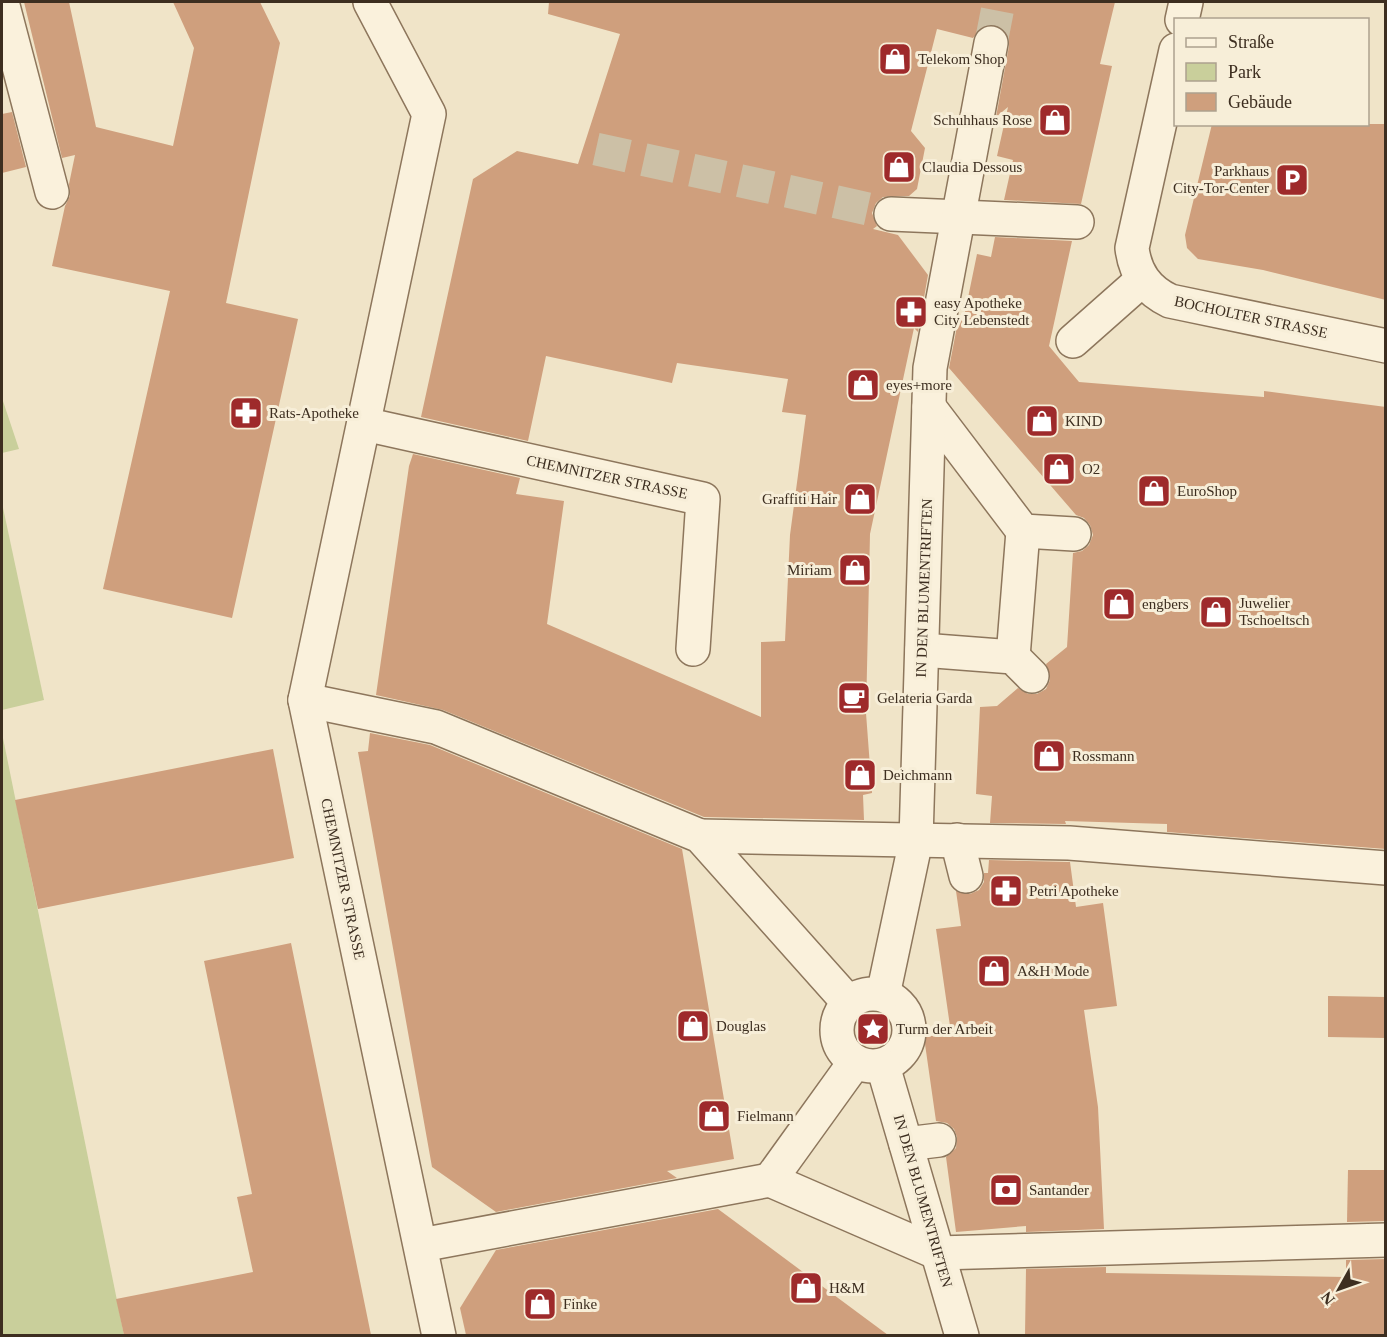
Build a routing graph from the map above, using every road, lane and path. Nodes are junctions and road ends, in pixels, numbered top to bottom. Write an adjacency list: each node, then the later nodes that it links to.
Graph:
1 (2, 2): 7 (street)
2 (370, 2): 15 (street, CHEMNITZER STRASSE)
3 (1186, 2): 4 (street)
4 (1182, 18)
5 (991, 42): 9 (street, IN DEN BLUMENTRIFTEN)
6 (1174, 59): 11 (street)
7 (52, 192)
8 (891, 214): 9 (street)
9 (959, 217): 10 (street); 14 (street, IN DEN BLUMENTRIFTEN)
10 (1077, 222)
11 (1142, 280): 12 (street); 13 (street, BOCHOLTER STRASSE)
12 (1073, 341)
13 (1386, 346)
14 (929, 407): 16 (street); 19 (street, IN DEN BLUMENTRIFTEN)
15 (364, 424): 18 (street, CHEMNITZER STRASSE); 20 (street, CHEMNITZER STRASSE)
16 (1023, 531): 17 (street); 19 (street)
17 (1074, 534)
18 (693, 649)
19 (922, 650): 22 (street, IN DEN BLUMENTRIFTEN)
20 (305, 700): 21 (street); 33 (street, CHEMNITZER STRASSE)
21 (700, 836): 22 (street); 27 (street)
22 (916, 840): 23 (street); 26 (street, IN DEN BLUMENTRIFTEN)
23 (957, 840): 24 (street); 25 (street)
24 (1386, 868)
25 (966, 876)
26 (883, 995): 27 (street); 28 (street)
27 (849, 1003): 28 (street)
28 (869, 1064): 30 (street, IN DEN BLUMENTRIFTEN); 31 (street)
29 (939, 1140): 30 (street)
30 (906, 1144): 34 (street, IN DEN BLUMENTRIFTEN)
31 (770, 1180): 33 (street); 34 (street)
32 (1386, 1240): 34 (street)
33 (422, 1245): 35 (street, CHEMNITZER STRASSE)
34 (938, 1253): 36 (street, IN DEN BLUMENTRIFTEN)
35 (439, 1335)
36 (962, 1335)

